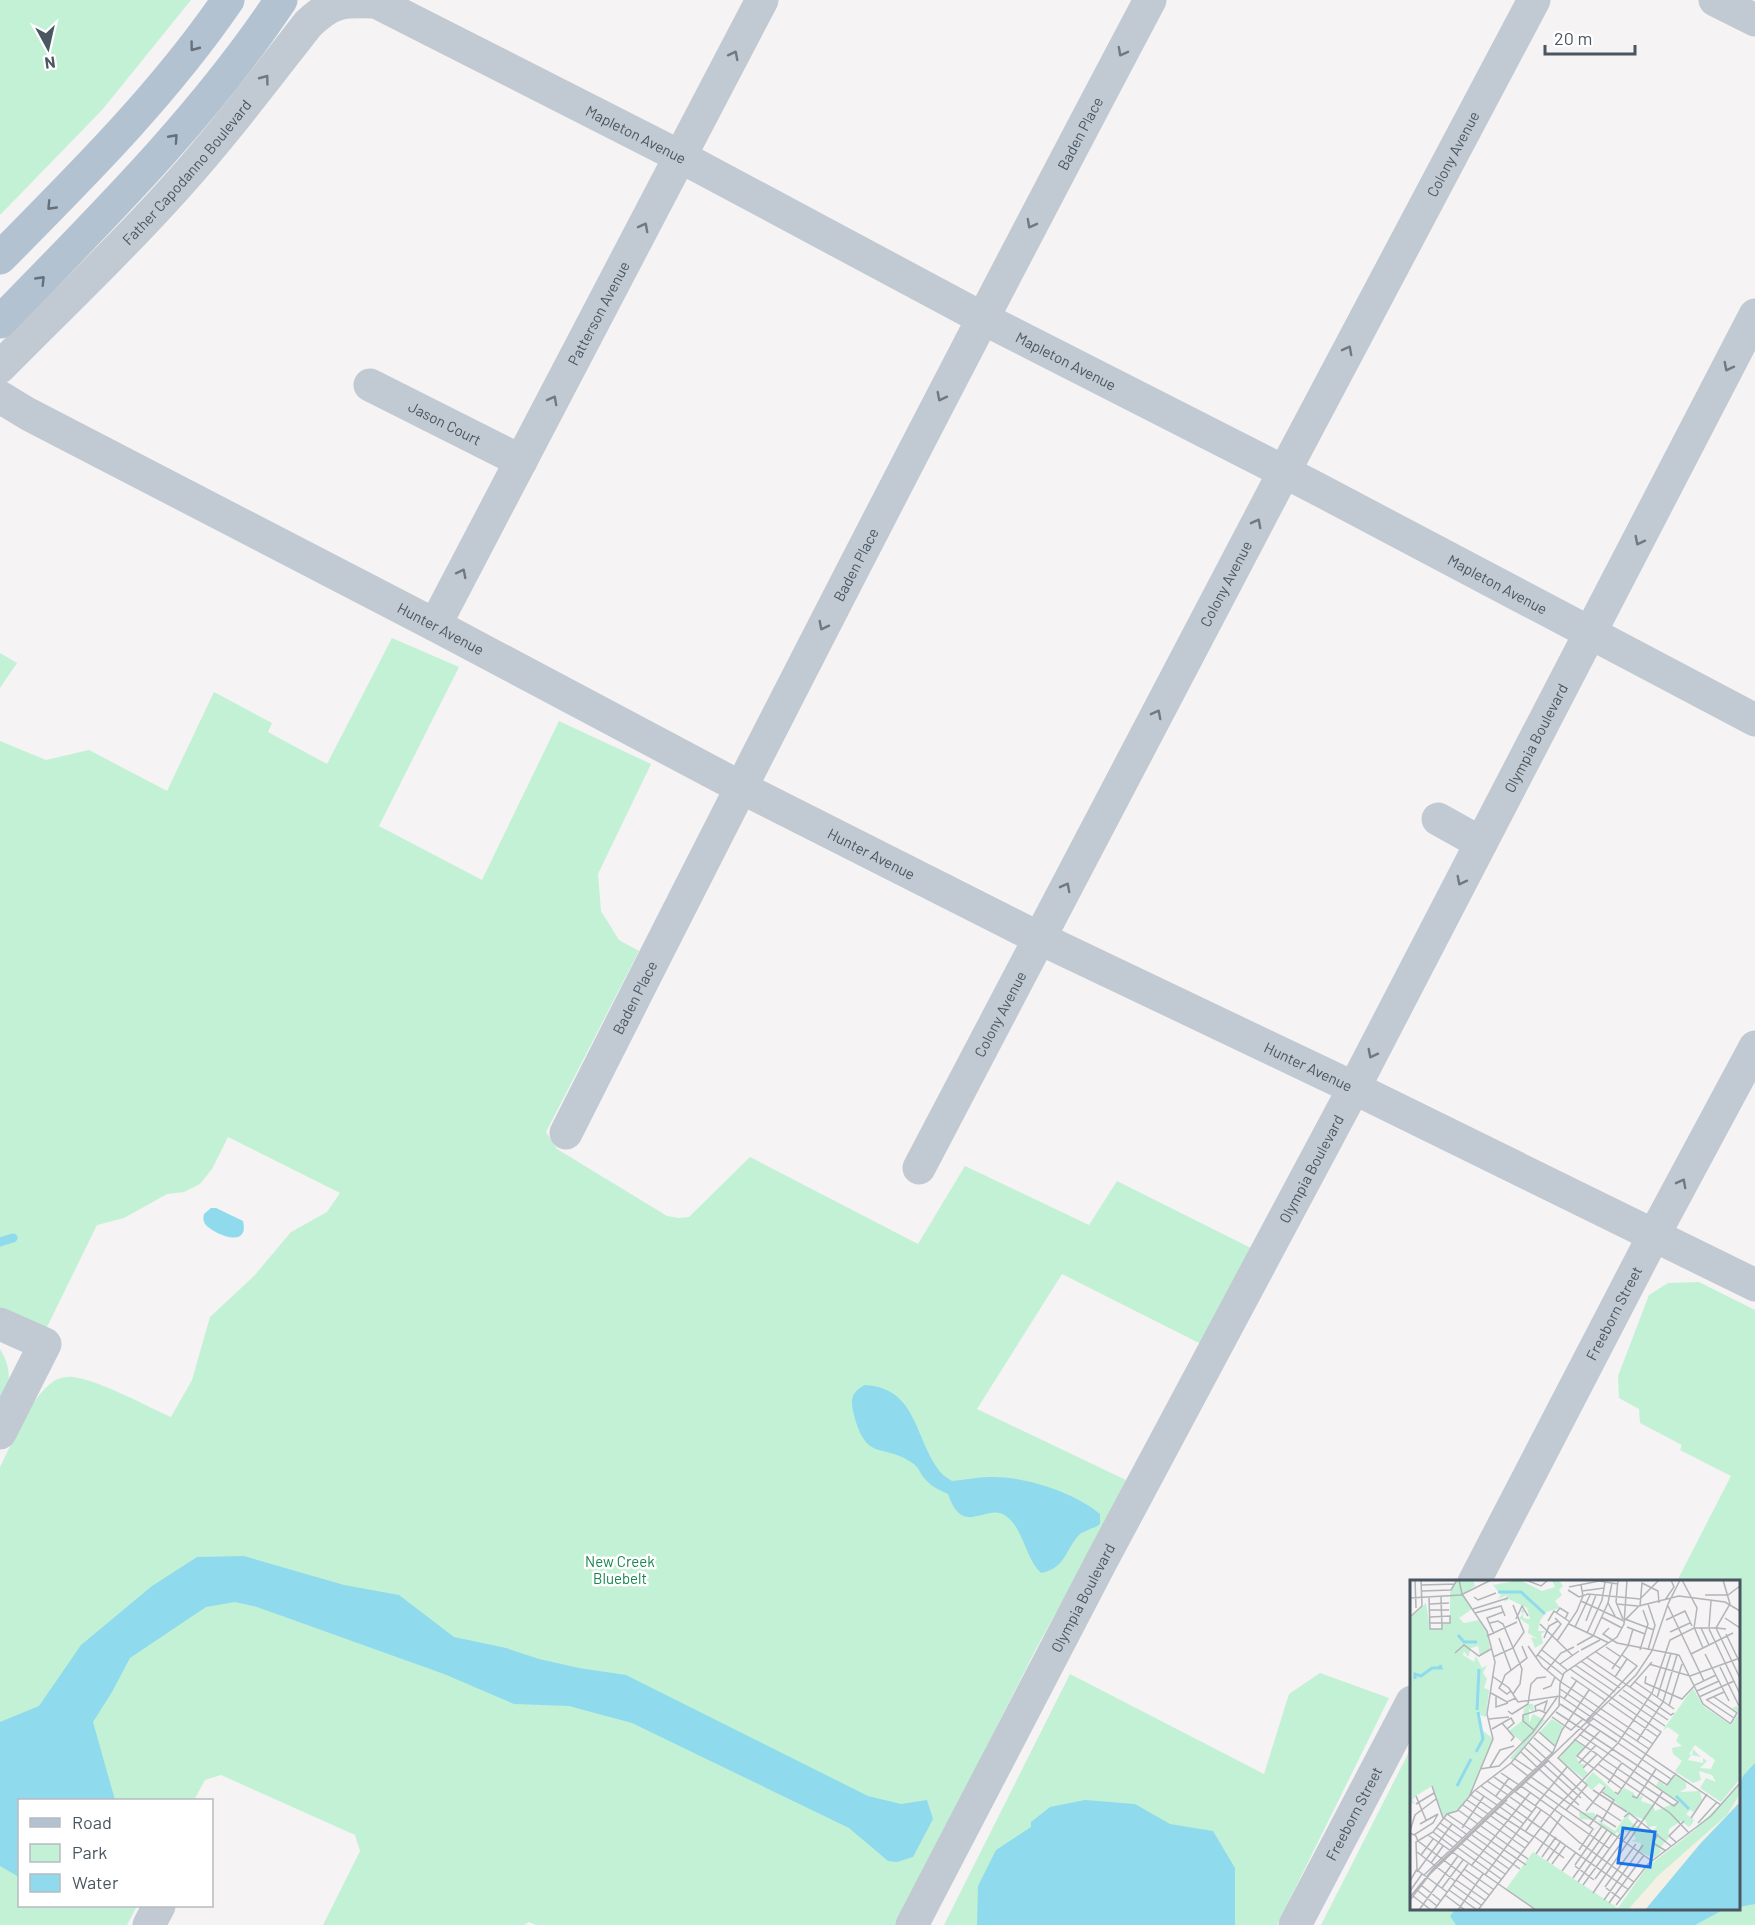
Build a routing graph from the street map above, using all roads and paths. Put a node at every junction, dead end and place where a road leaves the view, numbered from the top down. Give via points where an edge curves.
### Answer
1 (228, 0) edge
2 (281, 0) edge
3 (762, 0) edge
4 (1150, 0) edge
5 (1534, 0) edge
6 (1715, 0) edge
7 (376, 1) edge
8 (1755, 20) edge
9 (681, 157) junction
10 (0, 258) edge
11 (1755, 315) edge
12 (982, 318) junction
13 (0, 322) edge
14 (0, 367) edge
15 (370, 385) dead end
16 (0, 397) edge
17 (521, 460) junction
18 (1284, 472) junction
19 (435, 625) junction
20 (1591, 633) junction
21 (1755, 720) edge
22 (740, 787) junction
23 (1438, 819) dead end
24 (1481, 843) junction
25 (1039, 939) junction
26 (1755, 1047) edge
27 (1354, 1088) junction
28 (566, 1133) dead end
29 (920, 1168) dead end
30 (1654, 1235) junction
31 (1755, 1286) edge
32 (0, 1324) edge
33 (0, 1433) edge
34 (1475, 1580) edge
35 (1410, 1706) edge
36 (158, 1907) edge
37 (149, 1925) edge
38 (912, 1925) edge
39 (1295, 1925) edge

1 -> 10 main road via 182,63 122,134
13 -> 2 main road via 110,208 214,91
9 -> 3 street, Patterson Avenue
4 -> 12 street, Baden Place
18 -> 5 street, Colony Avenue
6 - 8 street
7 - 9 street, Mapleton Avenue
14 -> 7 street, Father Capodanno Boulevard via 181,182 322,10 350,1
9 - 12 street, Mapleton Avenue
17 -> 9 street, Patterson Avenue
11 -> 20 street, Olympia Boulevard
12 - 18 street, Mapleton Avenue
12 -> 22 street, Baden Place
15 - 17 street, Jason Court
16 - 19 street, Hunter Avenue
19 -> 17 street, Patterson Avenue
18 - 20 street, Mapleton Avenue
25 -> 18 street, Colony Avenue
19 - 22 street, Hunter Avenue
20 - 21 street, Mapleton Avenue
20 - 24 street, Olympia Boulevard
22 - 25 street, Hunter Avenue
22 - 28 street, Baden Place
23 - 24 street
24 -> 27 street, Olympia Boulevard
25 - 27 street, Hunter Avenue
25 - 29 street, Colony Avenue
30 -> 26 street, Freeborn Street
27 - 30 street, Hunter Avenue
27 - 38 street, Olympia Boulevard
30 - 31 street, Hunter Avenue
30 - 34 street, Freeborn Street
32 - 33 street via 45,1344
35 - 39 street, Freeborn Street
36 - 37 street

